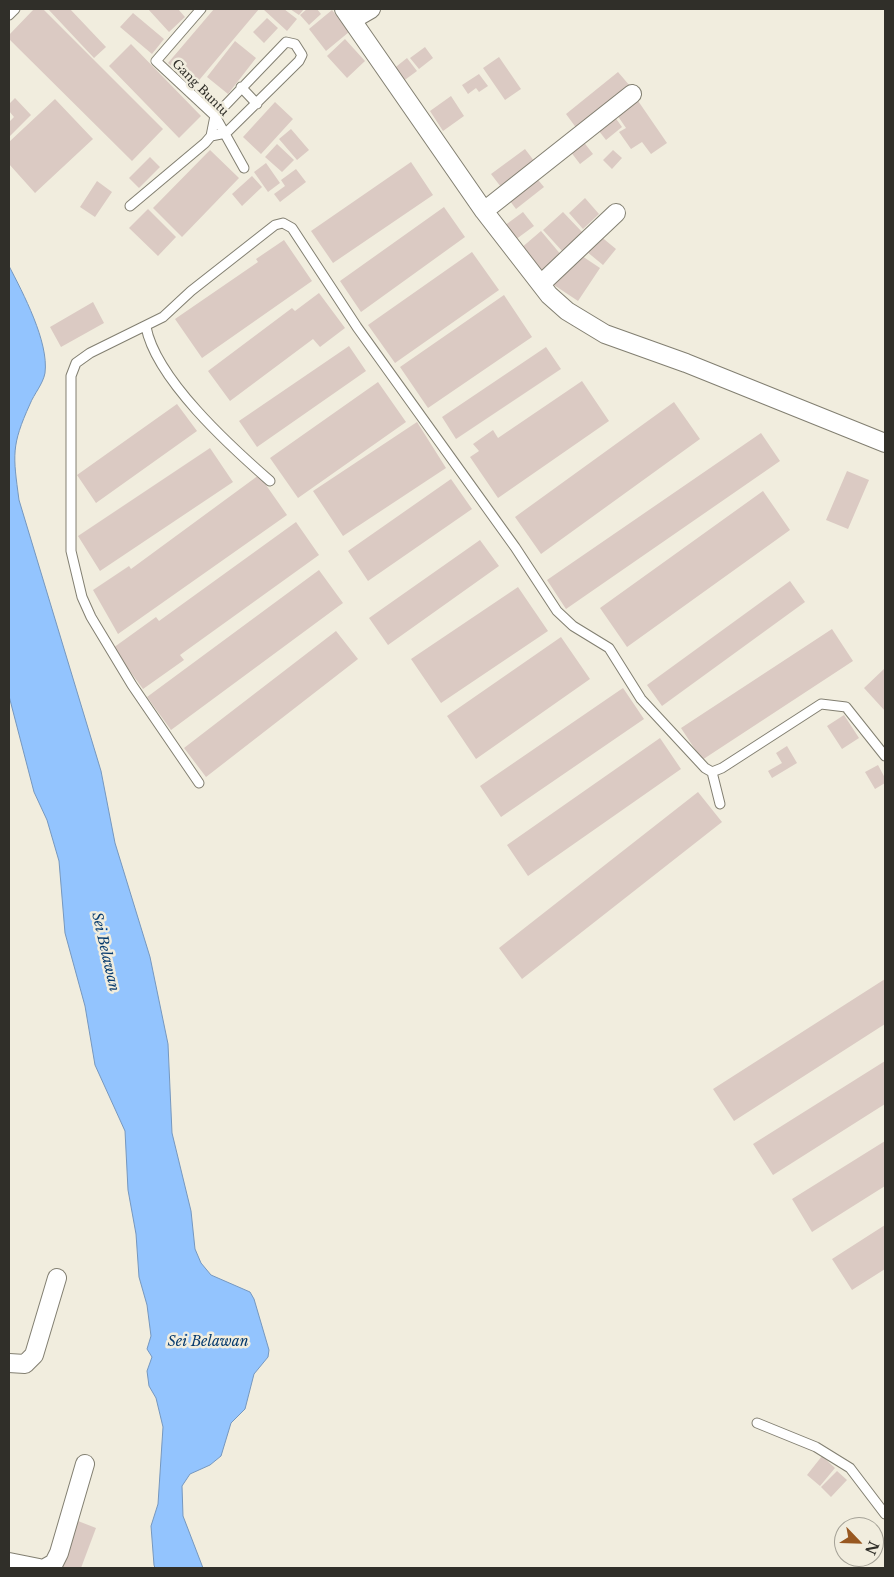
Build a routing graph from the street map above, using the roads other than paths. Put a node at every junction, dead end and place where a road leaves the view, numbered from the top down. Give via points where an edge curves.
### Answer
1 (15, 9) edge
2 (201, 9) edge
3 (371, 9) edge
4 (348, 14) edge
5 (9, 15) edge
6 (241, 87) junction
7 (632, 94) dead end
8 (257, 104) junction
9 (215, 116) junction
10 (226, 133) junction
11 (210, 136) junction
12 (244, 168) dead end
13 (130, 206) dead end
14 (484, 210) junction
15 (616, 213) dead end
16 (541, 284) junction
17 (146, 327) junction
18 (885, 443) edge
19 (270, 481) dead end
20 (883, 750) edge
21 (712, 772) junction
22 (198, 783) dead end
23 (720, 804) dead end
24 (57, 1278) dead end
25 (9, 1363) edge
26 (757, 1423) dead end
27 (85, 1464) dead end
28 (885, 1514) edge
29 (9, 1562) edge
30 (39, 1568) edge
31 (45, 1568) edge

1 - 5 lane
2 - 9 lane, Gang Buntu via 156,61
3 - 4 street
4 - 14 street
6 - 8 lane
6 - 8 lane via 286,42 294,44 301,58
6 - 9 lane
7 - 14 street
8 - 10 lane
9 - 10 lane, Gang Buntu
9 - 11 lane
10 - 11 lane
10 - 12 lane, Gang Buntu
11 - 13 lane
14 - 16 street
15 - 16 street
16 - 18 street via 567,311 605,334
17 - 19 lane via 148,340 168,376 250,464
17 - 21 lane via 163,317 275,225 283,223 292,228 357,327 510,539 557,611 572,626 609,648 641,698
17 - 22 lane via 90,353 76,364 71,376 71,551 82,597 91,617
20 - 21 lane via 846,706 821,704
21 - 23 lane
24 - 25 street via 34,1355 25,1364
26 - 28 lane via 816,1447 850,1468
27 - 31 street via 58,1553 54,1563
29 - 30 street

